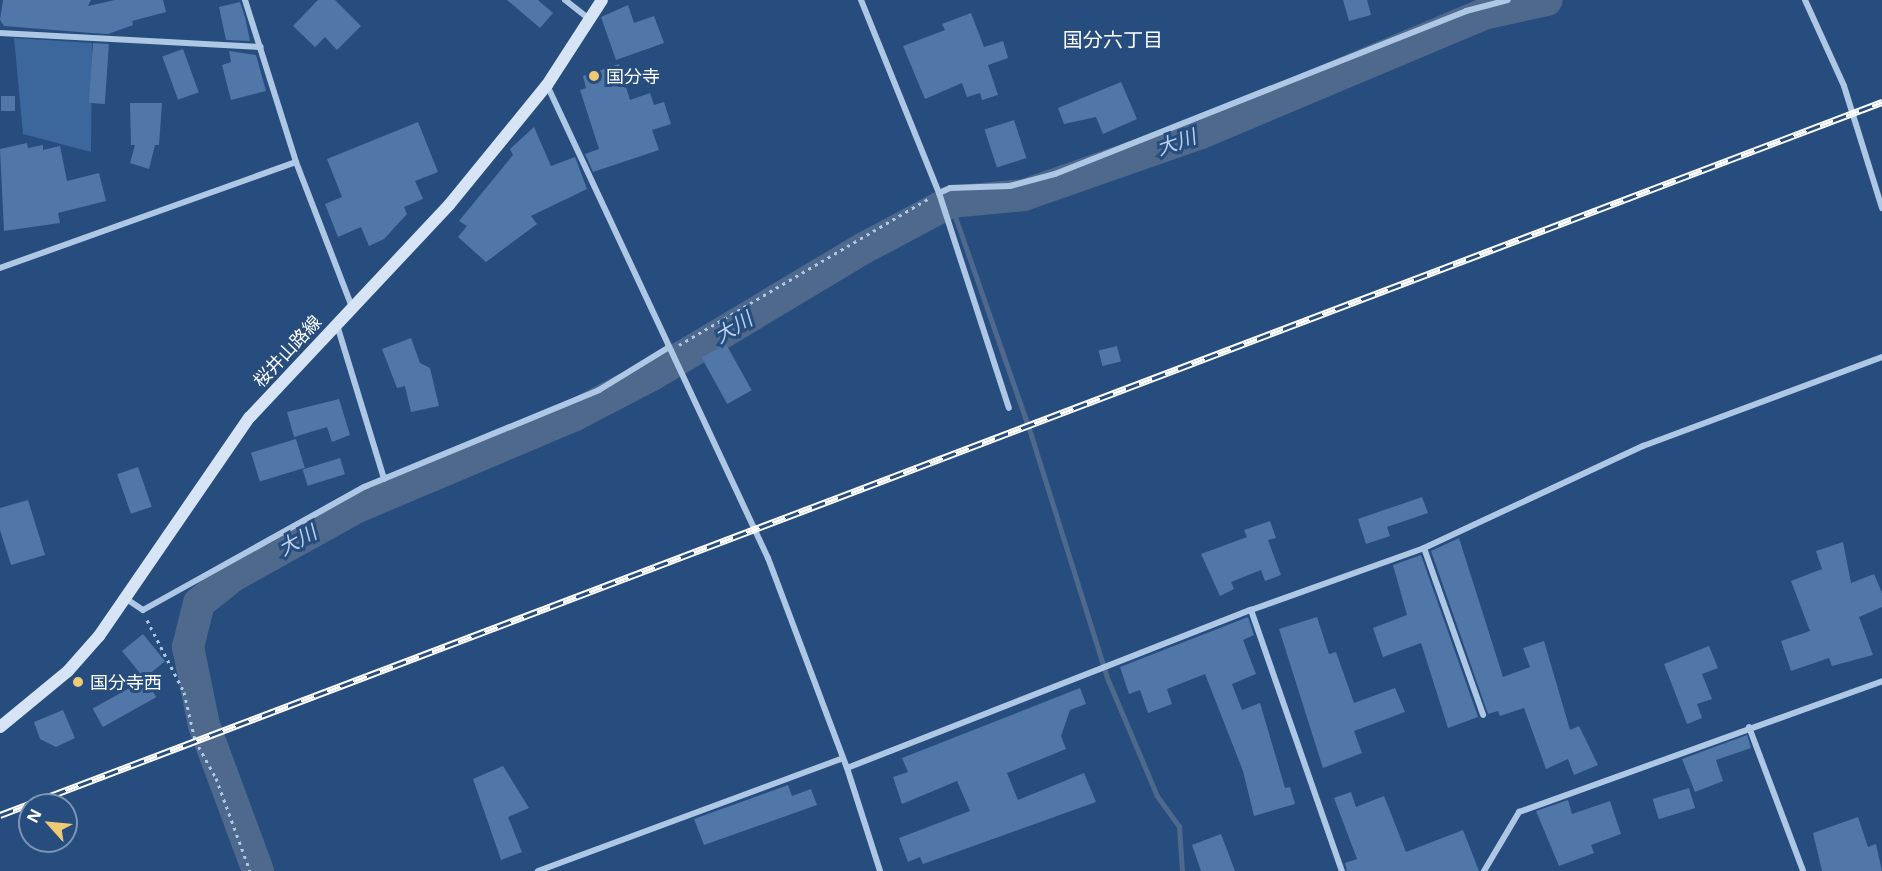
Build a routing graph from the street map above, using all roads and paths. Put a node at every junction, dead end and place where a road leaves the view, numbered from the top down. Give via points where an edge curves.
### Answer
1 (245, 0) edge
2 (565, 0) edge
3 (603, 0) edge
4 (861, 0) edge
5 (1508, 0) edge
6 (1805, 0) edge
7 (589, 19) junction
8 (0, 33) edge
9 (261, 47) junction
10 (547, 85) junction
11 (296, 162) junction
12 (939, 193) junction
13 (1882, 208) edge
14 (1, 266) edge
15 (352, 307) junction
16 (337, 324) junction
17 (666, 349) junction
18 (1882, 357) edge
19 (1009, 408) dead end
20 (384, 479) junction
21 (1424, 548) junction
22 (128, 600) junction
23 (142, 610) junction
24 (1251, 610) junction
25 (1882, 681) edge
26 (1483, 715) dead end
27 (0, 727) edge
28 (1749, 727) junction
29 (840, 759) junction
30 (847, 768) junction
31 (250, 871) edge
32 (538, 871) edge
33 (880, 871) edge
34 (1342, 871) edge
35 (1484, 871) edge
36 (1803, 871) edge

1 - 9 street
2 - 7 street
3 - 7 main road, 桜井山路線
4 - 12 street
5 - 12 street via 1466,11 1055,174 1010,186 950,188
6 - 13 street via 1844,86
7 - 10 main road, 桜井山路線
8 - 9 street
9 - 11 street
10 - 15 main road, 桜井山路線 via 449,205
10 - 17 street
11 - 14 street
11 - 15 street
12 - 17 path
12 - 19 street
15 - 16 main road, 桜井山路線
16 - 20 street
16 - 22 main road, 桜井山路線 via 249,418 194,495
17 - 20 street via 599,390
17 - 29 street via 768,558
18 - 21 street via 1643,446
20 - 23 street
21 - 24 street
21 - 26 street
22 - 23 street
22 - 27 main road, 桜井山路線 via 68,671
23 - 31 path via 184,693 195,740 216,778
24 - 30 street
24 - 34 street
25 - 28 street
28 - 35 street via 1519,812
28 - 36 street
29 - 30 street
29 - 32 street
30 - 33 street

